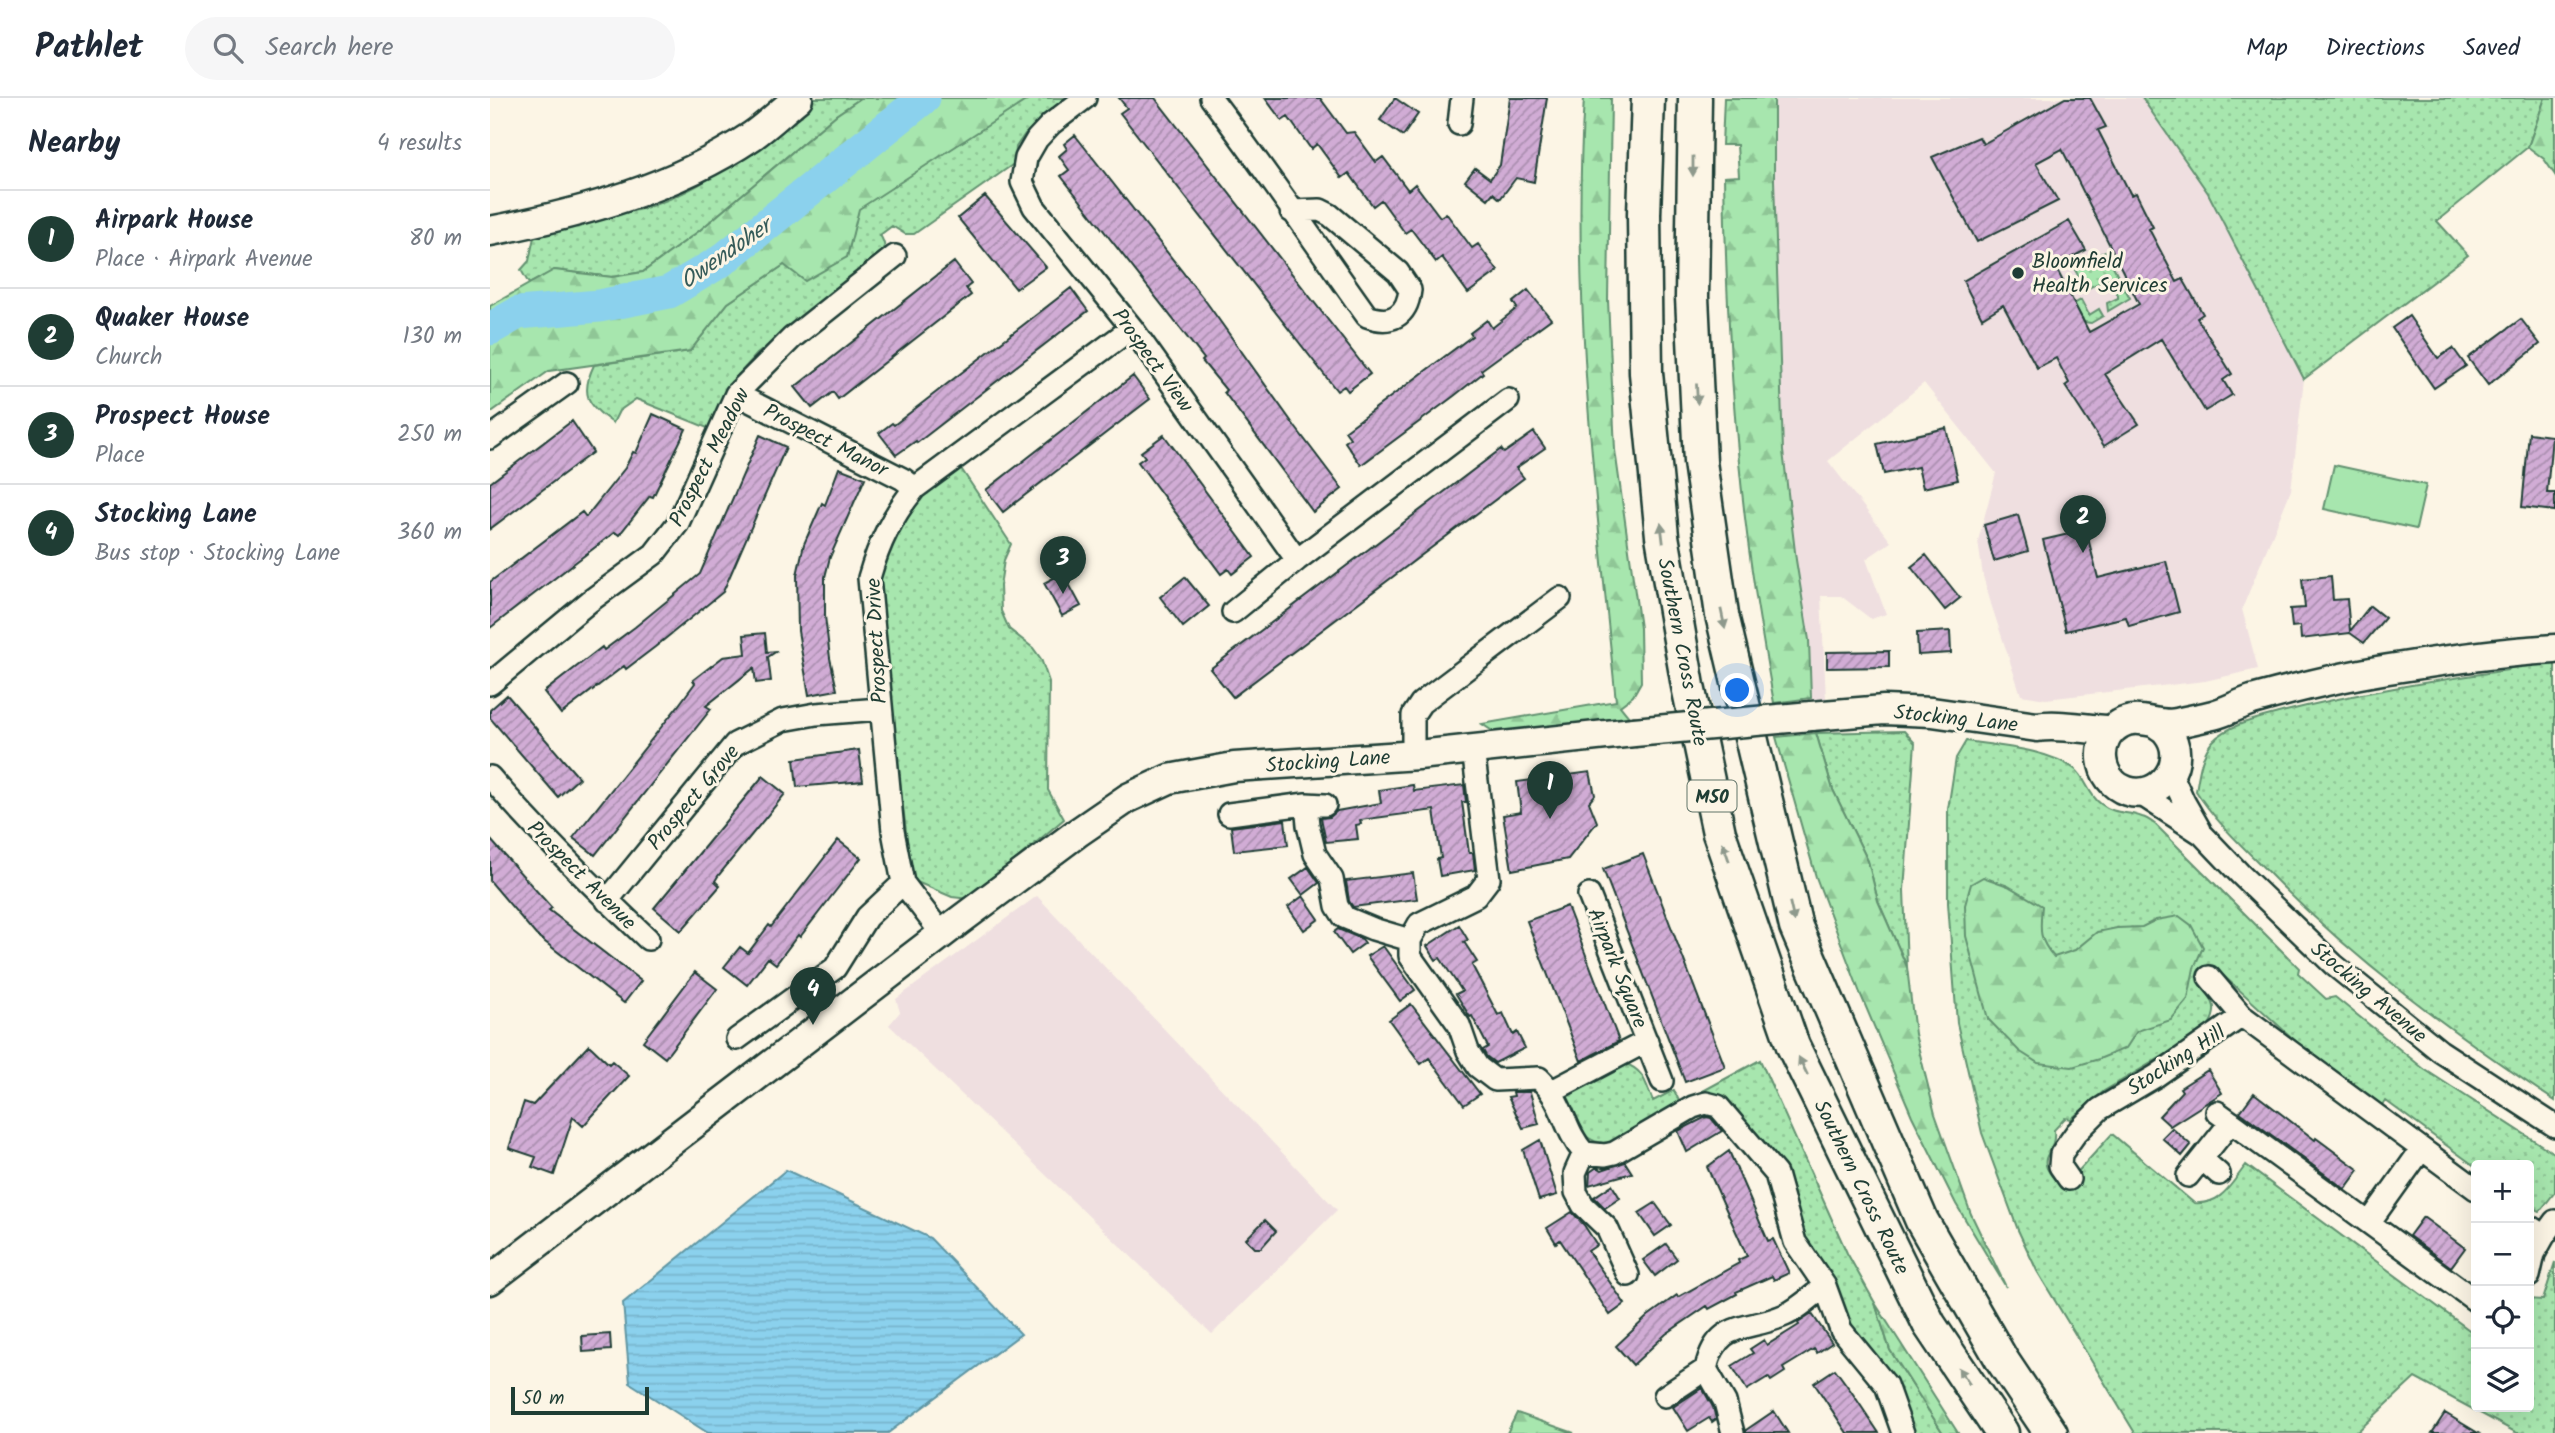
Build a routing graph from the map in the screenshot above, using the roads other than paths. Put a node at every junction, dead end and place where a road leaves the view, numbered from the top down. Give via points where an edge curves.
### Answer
1 (798, 98) edge
2 (1085, 98) edge
3 (1211, 98) edge
4 (1461, 98) edge
5 (1648, 98) edge
6 (1695, 98) edge
7 (1459, 124) dead end
8 (1291, 211) junction
9 (490, 231) edge
10 (895, 256) dead end
11 (1132, 328) junction
12 (567, 383) dead end
13 (736, 394) junction
14 (1508, 400) dead end
15 (490, 438) edge
16 (915, 488) junction
17 (1297, 560) junction
18 (1560, 598) dead end
19 (1233, 612) dead end
20 (2555, 649) edge
21 (490, 684) edge
22 (880, 709) junction
23 (2213, 715) junction
24 (2154, 722) junction
25 (2036, 727) junction
26 (2112, 730) junction
27 (1474, 749) junction
28 (1413, 756) junction
29 (2102, 765) junction
30 (2173, 766) junction
31 (490, 777) edge
32 (2139, 793) junction
33 (1228, 814) dead end
34 (2202, 834) junction
35 (903, 883) junction
36 (1588, 895) dead end
37 (607, 901) junction
38 (942, 934) junction
39 (649, 939) dead end
40 (1410, 940) junction
41 (2209, 976) dead end
42 (2242, 1016) junction
43 (737, 1039) dead end
44 (1647, 1041) junction
45 (1662, 1082) dead end
46 (1552, 1091) junction
47 (2555, 1126) edge
48 (2421, 1150) junction
49 (1584, 1153) junction
50 (2219, 1174) dead end
51 (2069, 1178) dead end
52 (2471, 1185) edge
53 (2369, 1223) junction
54 (2543, 1227) edge
55 (2534, 1254) edge
56 (1628, 1275) dead end
57 (490, 1280) edge
58 (1825, 1286) junction
59 (2471, 1297) edge
60 (1706, 1369) junction
61 (1665, 1396) dead end
62 (1733, 1433) edge
63 (1903, 1433) edge
64 (2002, 1433) edge
65 (2051, 1433) edge

1 - 9 main road via 752,135 674,180 624,199
2 - 11 street, Prospect View via 1051,124 1026,158 1022,182 1034,207
3 - 8 street
4 - 7 street
64 -> 5 highway, Southern Cross Route / M50 via 1929,1324 1793,1046 1719,832 1660,523 1646,373
6 -> 65 highway, Southern Cross Route / M50 via 1692,297 1700,462 1721,615 1796,927 1922,1221 2002,1360
8 - 8 street via 1320,210 1330,215 1398,272 1410,290 1403,312 1380,321 1367,316
10 - 13 street, Prospect Meadow via 792,338
11 - 16 street, Prospect Drive
11 - 17 street, Prospect View
12 - 15 street
13 - 16 street, Prospect Manor
13 - 21 street, Prospect Meadow via 678,523 654,554
14 - 17 street
16 - 22 street, Prospect Drive via 896,511 869,578
17 - 19 street
18 - 28 street via 1421,703 1413,715
20 - 23 main road, Stocking Lane via 2364,672 2249,701
22 - 35 street, Prospect Drive
22 - 37 street, Prospect Grove via 783,720 735,744
23 - 24 main road, Stocking Lane via 2166,725
23 - 30 main road, Stocking Lane
24 - 26 main road, Stocking Lane via 2132,719
24 - 30 main road via 2174,745
25 - 26 main road, Stocking Lane
25 - 27 main road, Stocking Lane, bridge via 1884,710
25 - 29 main road, Stocking Lane
26 - 29 main road via 2101,752
27 - 28 main road, Stocking Lane
27 - 40 street via 1489,878 1476,896 1419,924
28 - 38 main road, Stocking Lane via 1234,767 1169,779 1128,798 1084,827
29 - 32 main road, Stocking Lane via 2116,785
30 - 32 main road, Stocking Lane via 2163,783
30 - 34 street, Stocking Avenue via 2184,802
31 - 37 street, Prospect Avenue
32 - 34 street, Stocking Avenue
33 - 40 street via 1316,805 1311,842 1332,879 1344,917
34 - 47 street, Stocking Avenue via 2334,965 2440,1051
35 - 38 street, Prospect Drive
35 - 43 street via 867,917 835,968
36 - 44 street, Airpark Square
37 - 39 street, Prospect Avenue
38 - 57 main road, Stocking Lane
40 - 46 street via 1410,956 1459,1025 1478,1067 1495,1080 1539,1078
41 - 42 street
42 - 48 street, Stocking Hill
42 - 51 street, Stocking Hill via 2067,1132 2060,1166
44 - 45 street, Airpark Square
44 - 46 street, Airpark Square
46 - 49 street via 1569,1133
48 - 52 street, Stocking Hill
48 - 53 street
49 - 56 street via 1575,1173 1576,1192 1607,1228
49 - 58 street via 1614,1153 1693,1107 1718,1106 1776,1174 1795,1242
50 - 53 street via 2195,1168 2224,1117
53 - 59 street
54 - 55 street
58 - 60 street via 1788,1314 1761,1325 1736,1328 1717,1340
58 - 63 street via 1841,1330 1886,1385
60 - 61 street
60 - 62 street via 1725,1402

